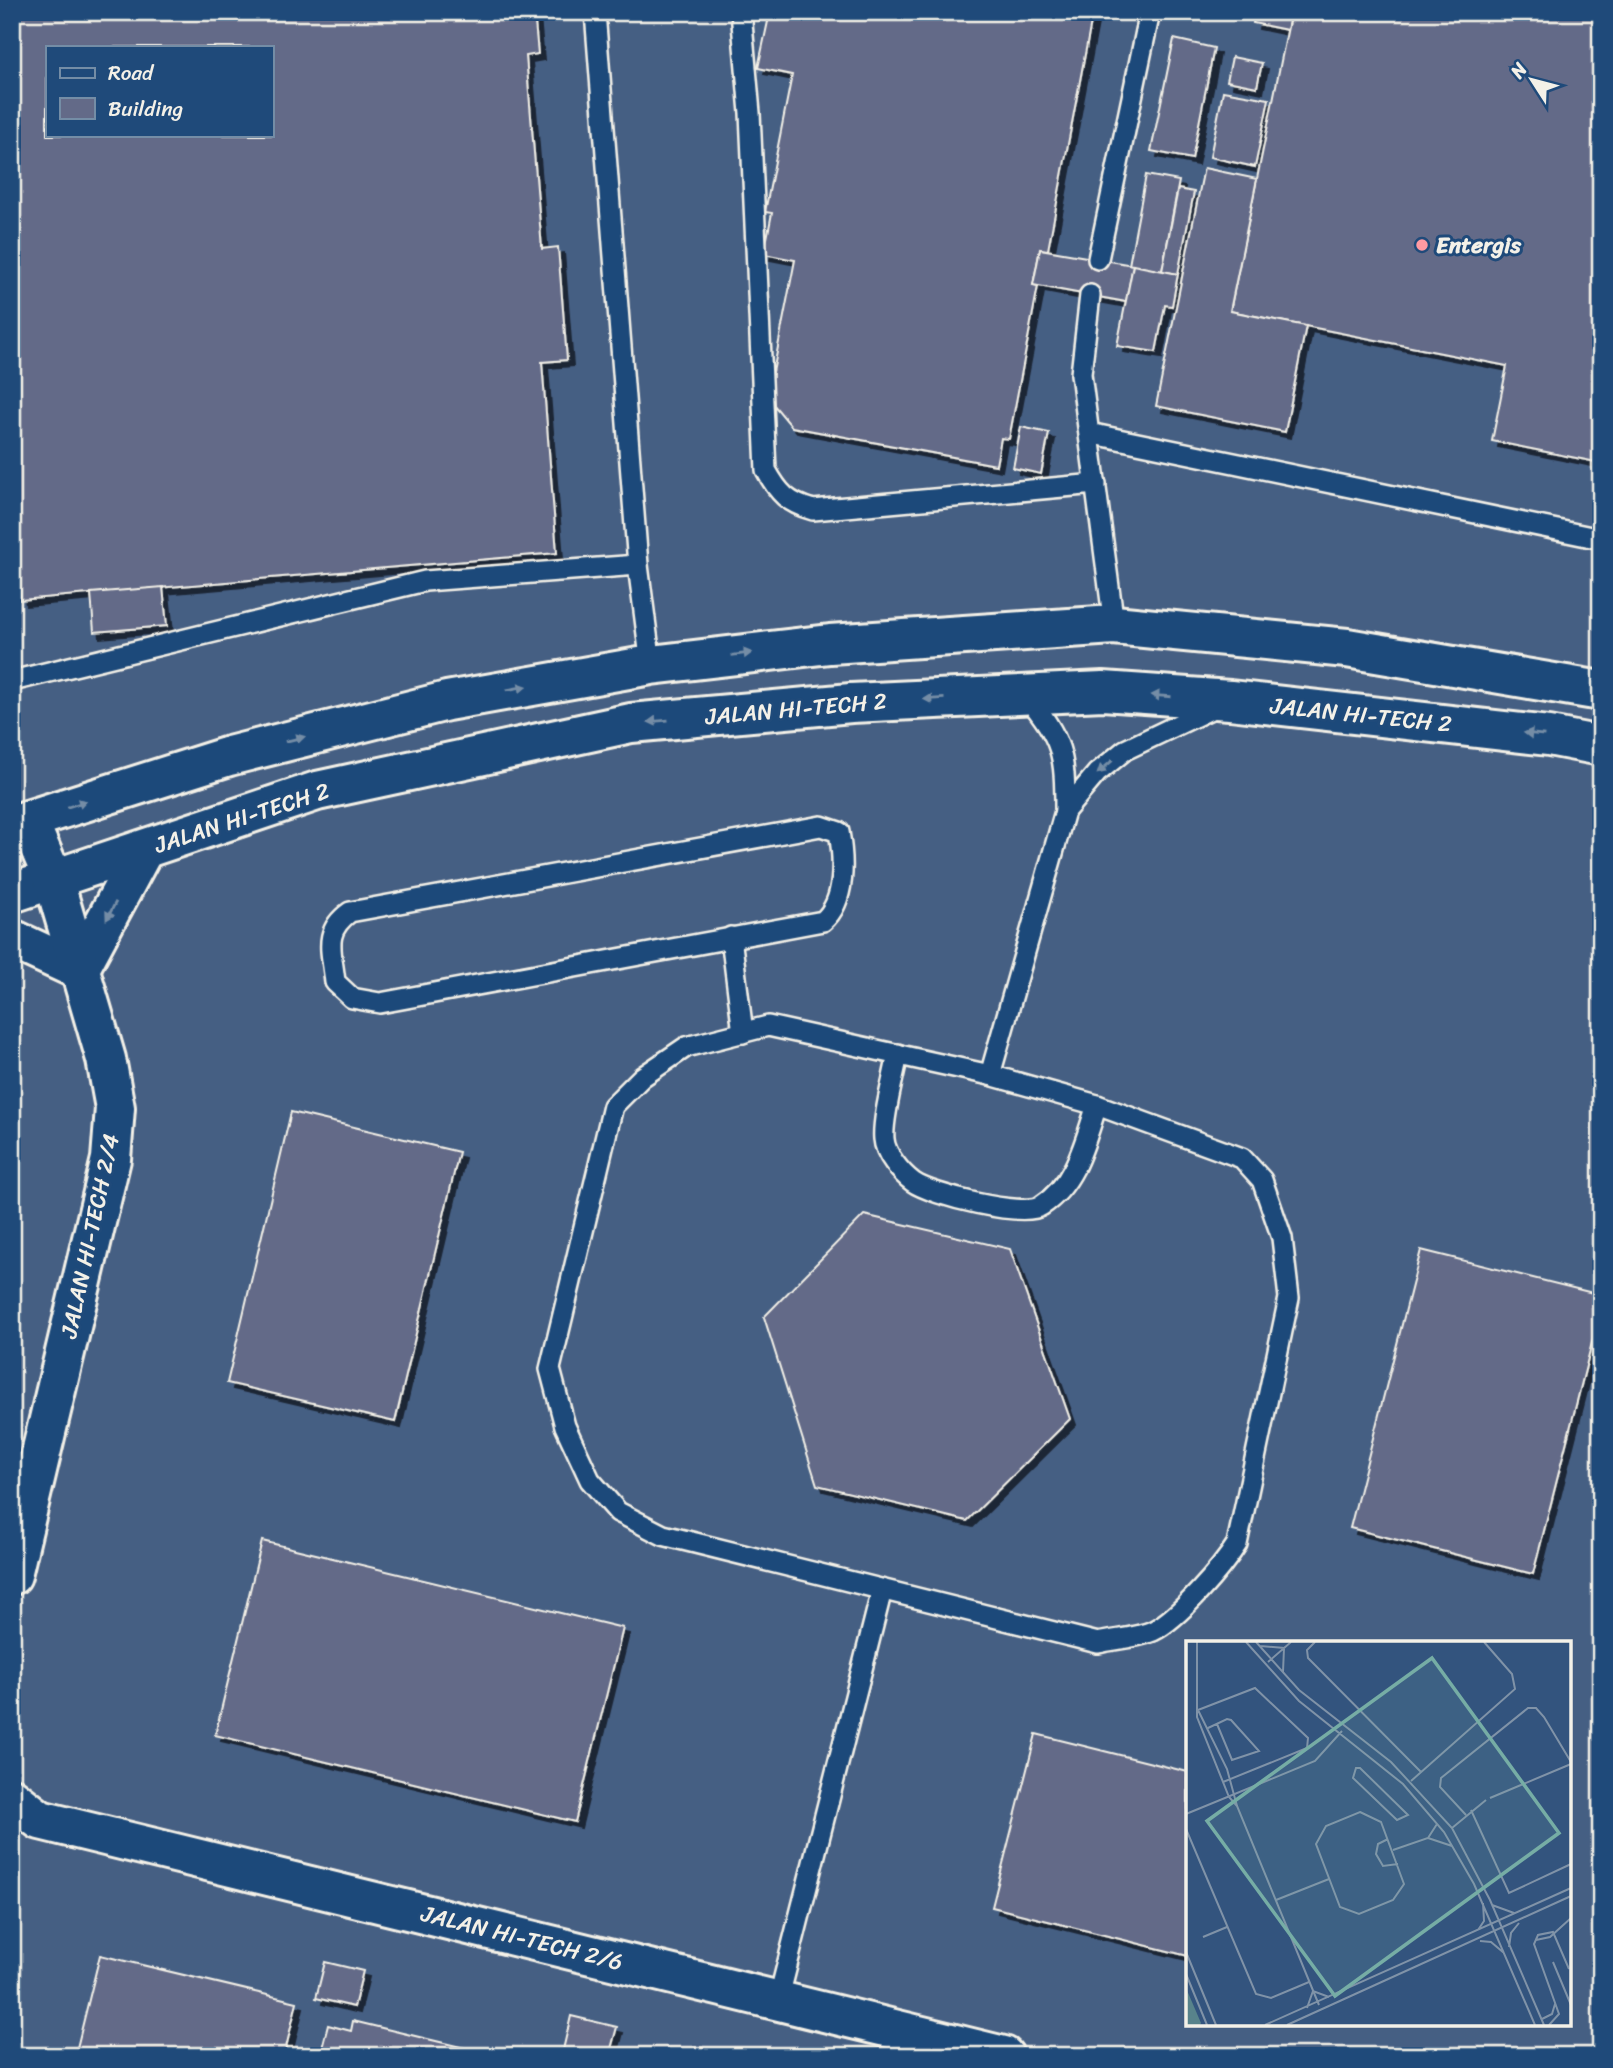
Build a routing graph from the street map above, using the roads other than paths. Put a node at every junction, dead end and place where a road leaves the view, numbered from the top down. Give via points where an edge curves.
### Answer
1 (594, 12) edge
2 (741, 12) edge
3 (1150, 12) edge
4 (1098, 259) dead end
5 (1090, 295) dead end
6 (1089, 433) junction
7 (1096, 484) junction
8 (1601, 540) edge
9 (638, 565) junction
10 (1114, 625) junction
11 (651, 665) junction
12 (12, 681) edge
13 (1601, 691) edge
14 (1026, 695) junction
15 (1230, 700) junction
16 (1601, 746) edge
17 (1065, 811) junction
18 (20, 822) edge
19 (143, 851) junction
20 (54, 881) junction
21 (12, 893) edge
22 (731, 937) junction
23 (12, 939) edge
24 (79, 970) junction
25 (743, 1032) junction
26 (898, 1054) junction
27 (990, 1075) junction
28 (1097, 1105) junction
29 (12, 1575) edge
30 (882, 1590) junction
31 (22, 1815) edge
32 (778, 2001) junction
33 (1004, 2056) edge

1 - 9 lane
2 - 7 lane via 766,470 778,491 791,504 813,510
3 - 4 lane
5 - 6 lane via 1081,374
6 - 7 lane
6 - 8 lane
7 - 10 lane
9 - 11 lane
9 - 12 lane via 425,581
11 -> 10 street via 830,644
10 - 13 street via 1347,648
18 -> 11 street via 229,756 434,704
15 -> 14 street, JALAN HI-TECH 2 via 1103,691
14 - 17 lane via 1058,740 1065,772
14 -> 19 street, JALAN HI-TECH 2 via 851,703 631,723 317,791
16 -> 15 street, JALAN HI-TECH 2 via 1549,736
15 -> 17 lane via 1125,750 1097,773
17 - 27 lane
18 - 20 street, JALAN HI-TECH 2/4
19 - 20 street, JALAN HI-TECH 2
19 -> 24 street
20 - 21 street, JALAN HI-TECH 2
20 - 24 street, JALAN HI-TECH 2/4
22 - 22 lane via 380,1003 352,998 335,982 330,934 350,912 821,826 839,832 842,851 833,913 823,921
22 - 25 lane
23 - 24 street
24 - 29 street, JALAN HI-TECH 2/4 via 106,1059 115,1108 111,1159
25 - 26 lane via 768,1026
25 - 30 lane via 686,1047 642,1077 613,1106 550,1370 565,1426 590,1480 618,1511 663,1535
26 - 27 lane
26 - 28 lane via 884,1139 894,1163 913,1183 936,1194 1024,1211 1040,1207 1075,1168
27 - 28 lane
28 - 30 lane via 1242,1158 1262,1180 1282,1238 1289,1297 1237,1544 1195,1596 1153,1631 1098,1643
30 - 32 lane
31 - 32 street, JALAN HI-TECH 2/6
32 - 33 street, JALAN HI-TECH 2/6

